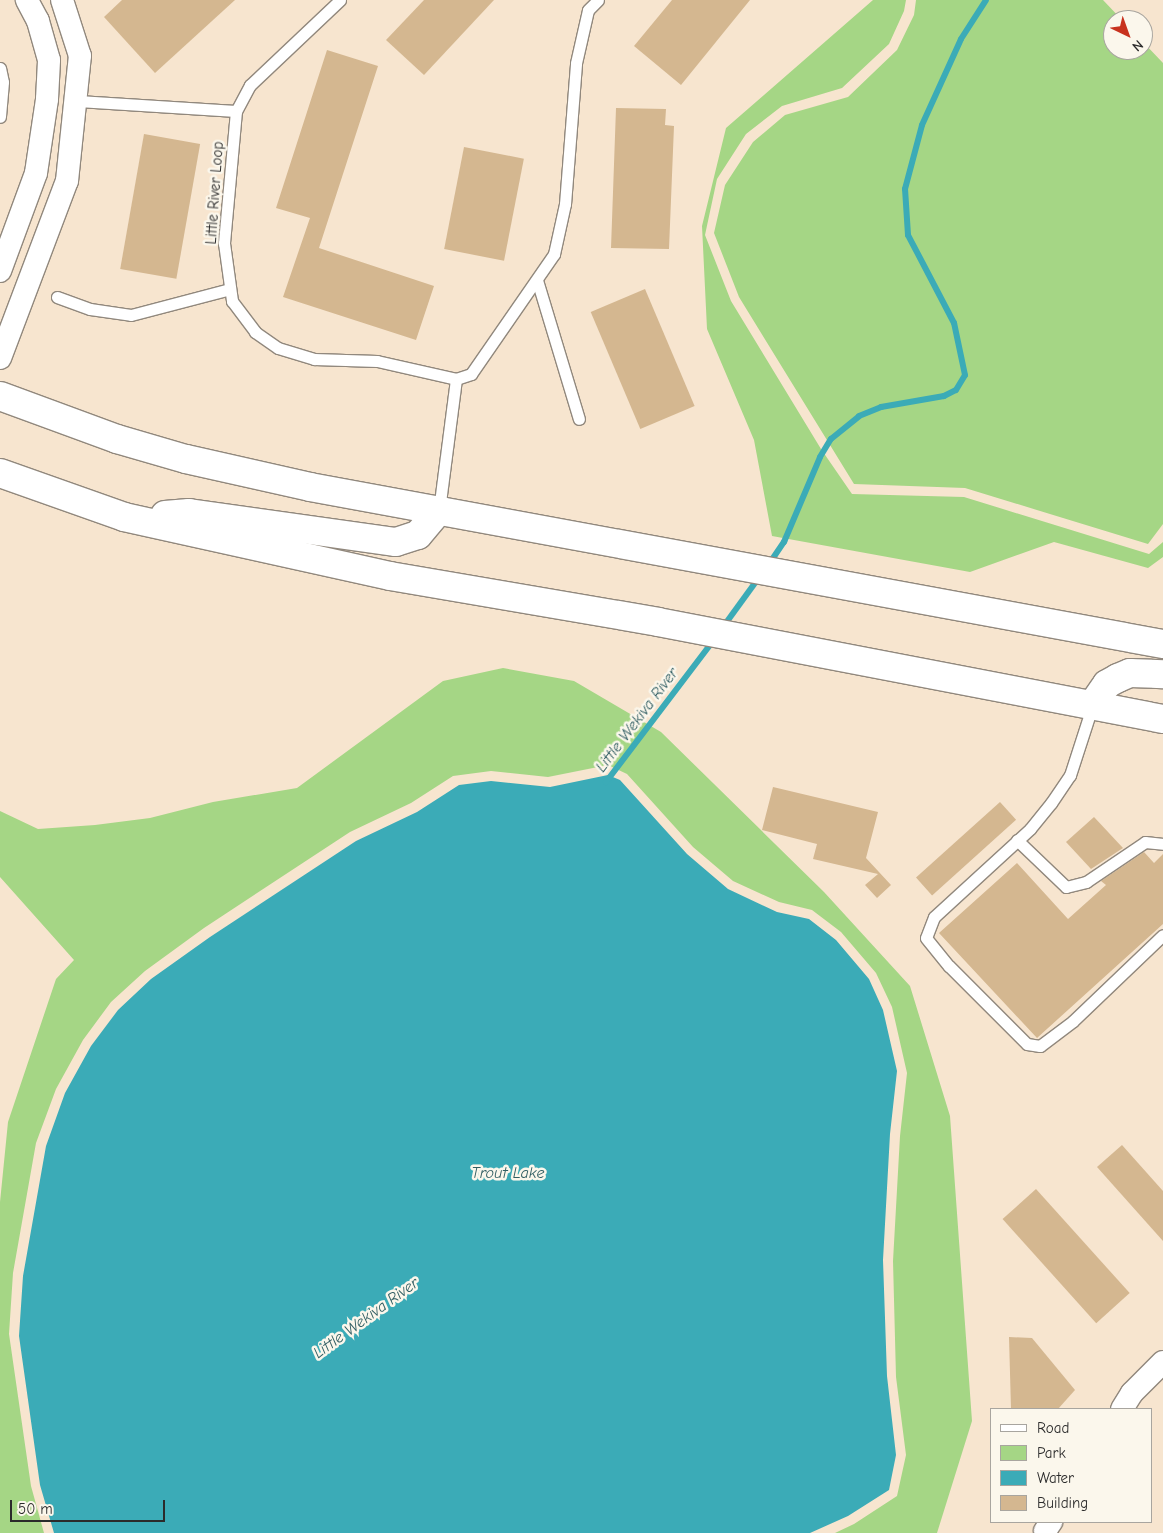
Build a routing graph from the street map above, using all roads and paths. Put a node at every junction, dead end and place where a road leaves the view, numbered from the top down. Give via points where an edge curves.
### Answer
1 (27, 0) edge
2 (62, 0) edge
3 (340, 0) edge
4 (598, 0) edge
5 (0, 68) edge
6 (78, 101) junction
7 (236, 111) junction
8 (0, 117) edge
9 (0, 271) edge
10 (537, 280) junction
11 (230, 289) junction
12 (57, 297) dead end
13 (0, 358) edge
14 (456, 379) junction
15 (0, 396) edge
16 (579, 419) dead end
17 (0, 473) edge
18 (439, 510) junction
19 (124, 517) junction
20 (1163, 644) edge
21 (1163, 674) edge
22 (1093, 704) junction
23 (1163, 719) edge
24 (1017, 840) junction
25 (1163, 844) edge
26 (1163, 935) edge
27 (1163, 1362) edge
28 (1123, 1408) edge

1 - 9 street via 38,21 49,60 47,99 36,173
2 - 6 street via 80,56
3 - 7 lane, Little River Loop via 250,85
4 - 10 lane via 588,10 576,64 564,204 554,254
5 - 8 lane via 3,82
6 - 7 lane
6 - 13 street via 67,181
7 - 11 lane, Little River Loop via 224,243
10 - 14 lane via 471,374
10 - 16 lane
11 - 12 lane via 132,315 90,309
11 - 14 lane, Little River Loop via 232,301 254,332 278,348 314,359 377,361
14 - 18 lane
15 - 18 main road via 117,439 186,459 310,487
17 - 19 main road
18 - 19 main road via 418,535 396,542 189,513
18 - 20 main road via 714,564
19 - 22 main road via 390,576 658,622
21 - 22 main road via 1130,673 1118,678 1107,684
22 - 23 main road
22 - 24 lane via 1070,775 1035,822
24 - 25 lane via 1066,887 1086,882 1145,842
24 - 26 lane via 934,917 926,938 949,966 1027,1044 1040,1046 1073,1021
27 - 28 street via 1132,1393

